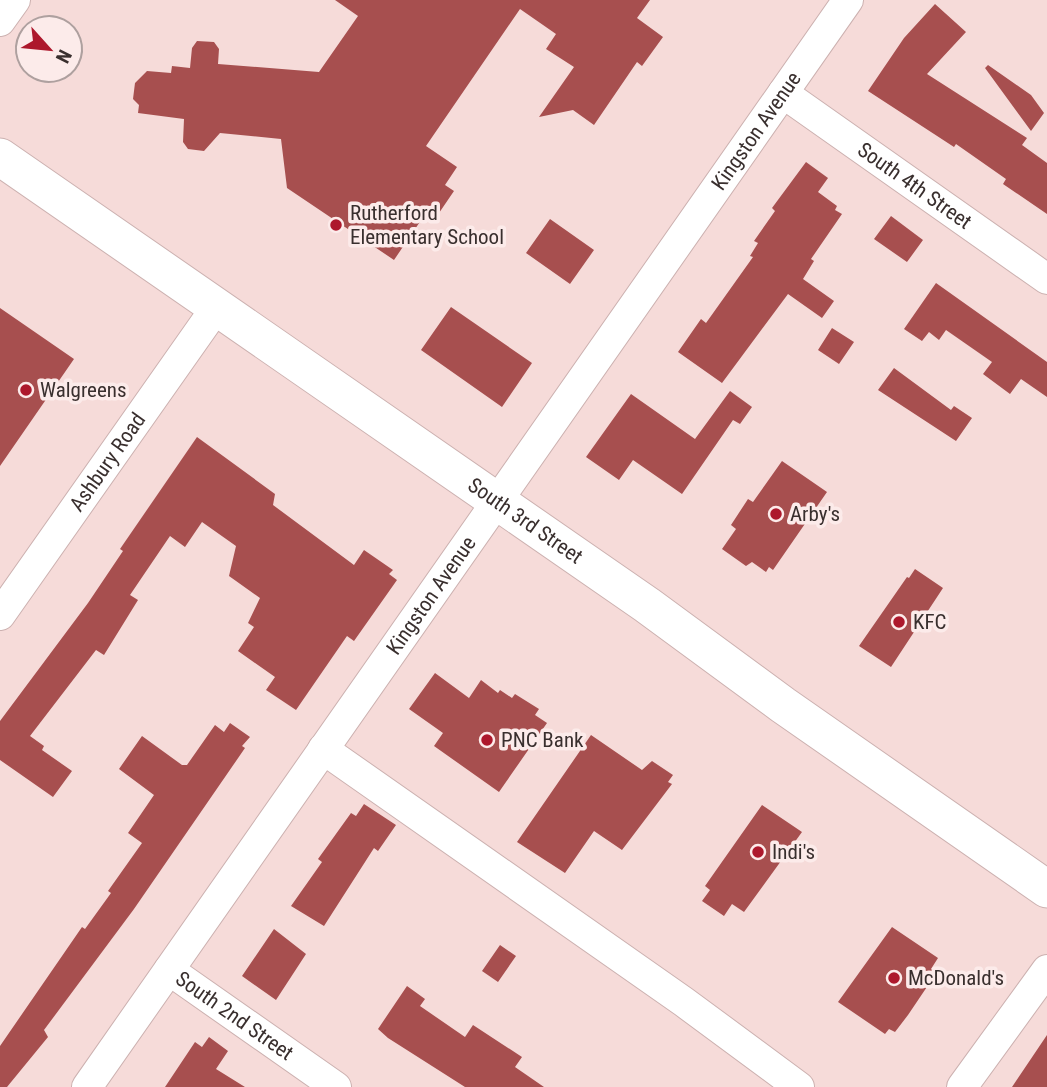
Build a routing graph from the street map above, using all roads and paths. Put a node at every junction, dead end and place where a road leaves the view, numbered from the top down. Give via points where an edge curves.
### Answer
1 (15, 0) edge
2 (848, 0) edge
3 (0, 21) edge
4 (783, 93) junction
5 (0, 157) edge
6 (1047, 279) edge
7 (216, 308) junction
8 (497, 504) junction
9 (0, 615) edge
10 (323, 749) junction
11 (1047, 888) edge
12 (169, 970) junction
13 (1047, 970) edge
14 (87, 1087) edge
15 (337, 1087) edge
16 (799, 1087) edge
17 (962, 1087) edge

1 - 3 street
2 - 4 street, Kingston Avenue
4 - 6 street, South 4th Street
4 - 8 street, Kingston Avenue
5 - 7 street, South 3rd Street
7 - 8 street, South 3rd Street
7 - 9 street, Ashbury Road
8 - 10 street, Kingston Avenue
8 - 11 street, South 3rd Street
10 - 12 street, Kingston Avenue
10 - 16 street
12 - 14 street, Kingston Avenue
12 - 15 street, South 2nd Street
13 - 17 street

